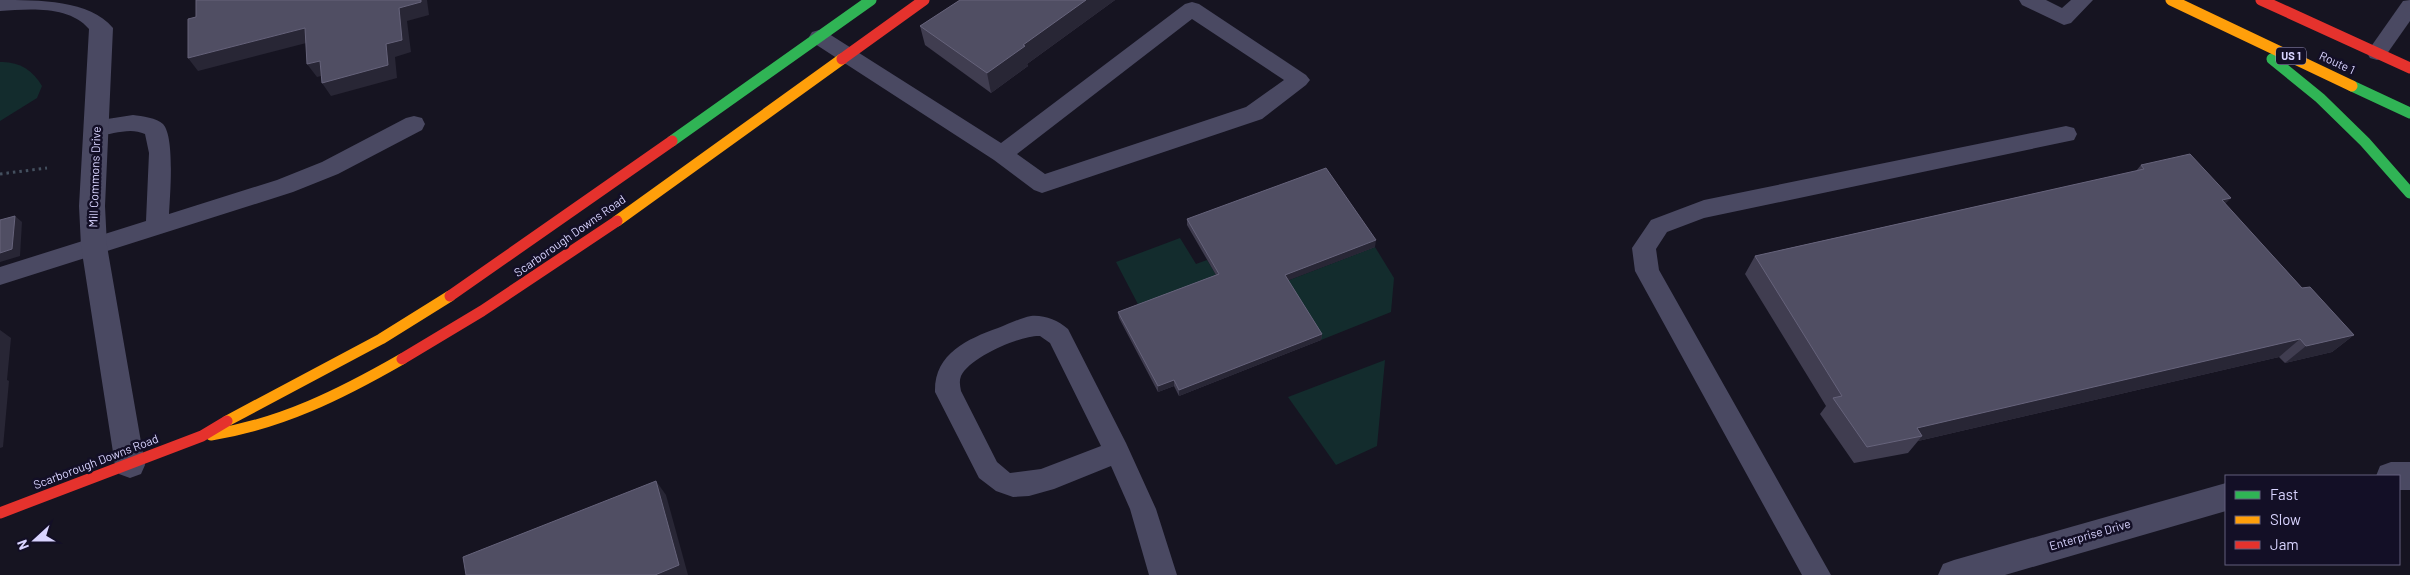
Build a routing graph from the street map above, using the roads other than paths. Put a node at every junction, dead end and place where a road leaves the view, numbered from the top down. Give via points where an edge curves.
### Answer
1 (871, 0) edge
2 (924, 0) edge
3 (2029, 0) edge
4 (2083, 0) edge
5 (2171, 0) edge
6 (2261, 0) edge
7 (0, 4) edge
8 (2410, 6) edge
9 (2222, 24) junction
10 (819, 37) junction
11 (2377, 53) junction
12 (846, 54) junction
13 (2410, 68) edge
14 (2410, 113) edge
15 (414, 124) dead end
16 (96, 128) junction
17 (2066, 134) dead end
18 (1002, 154) junction
19 (2410, 193) edge
20 (157, 225) junction
21 (94, 246) junction
22 (0, 276) edge
23 (202, 436) junction
24 (1117, 451) junction
25 (130, 465) junction
26 (2225, 496) edge
27 (0, 513) edge
28 (1162, 575) edge
29 (1817, 575) edge
30 (1954, 575) edge

1 - 10 street, Scarborough Downs Road
2 - 12 street, Scarborough Downs Road
3 - 4 lane via 2064,18
5 - 9 street, Route 1 / US 1
6 - 11 street, Route 1
7 - 16 street, Mill Commons Drive via 63,3 86,12 100,24
8 - 11 lane
9 - 14 street, Route 1 / US 1
9 - 19 street via 2320,98
10 - 12 lane
10 - 23 street, Scarborough Downs Road via 461,290 381,340
11 - 13 street, Route 1
12 - 18 lane
12 - 23 street, Scarborough Downs Road via 555,264 449,332 343,392 281,421 254,430
15 - 20 lane via 310,177
16 - 20 lane via 135,123 155,129 160,154
16 - 21 street, Mill Commons Drive via 92,206
17 - 29 lane via 1704,208 1659,226 1644,248 1648,271
18 - 18 lane via 1192,9 1299,80 1254,112 1042,184
20 - 21 lane
21 - 22 lane
21 - 25 street, Mill Commons Drive
23 - 25 street, Scarborough Downs Road
24 - 24 lane via 1065,347 1052,330 1028,326 978,346 967,353 950,373 946,383 948,392 988,470 997,480 1017,486 1036,482
24 - 28 lane via 1143,509
25 - 27 street, Scarborough Downs Road
26 - 30 street, Enterprise Drive

